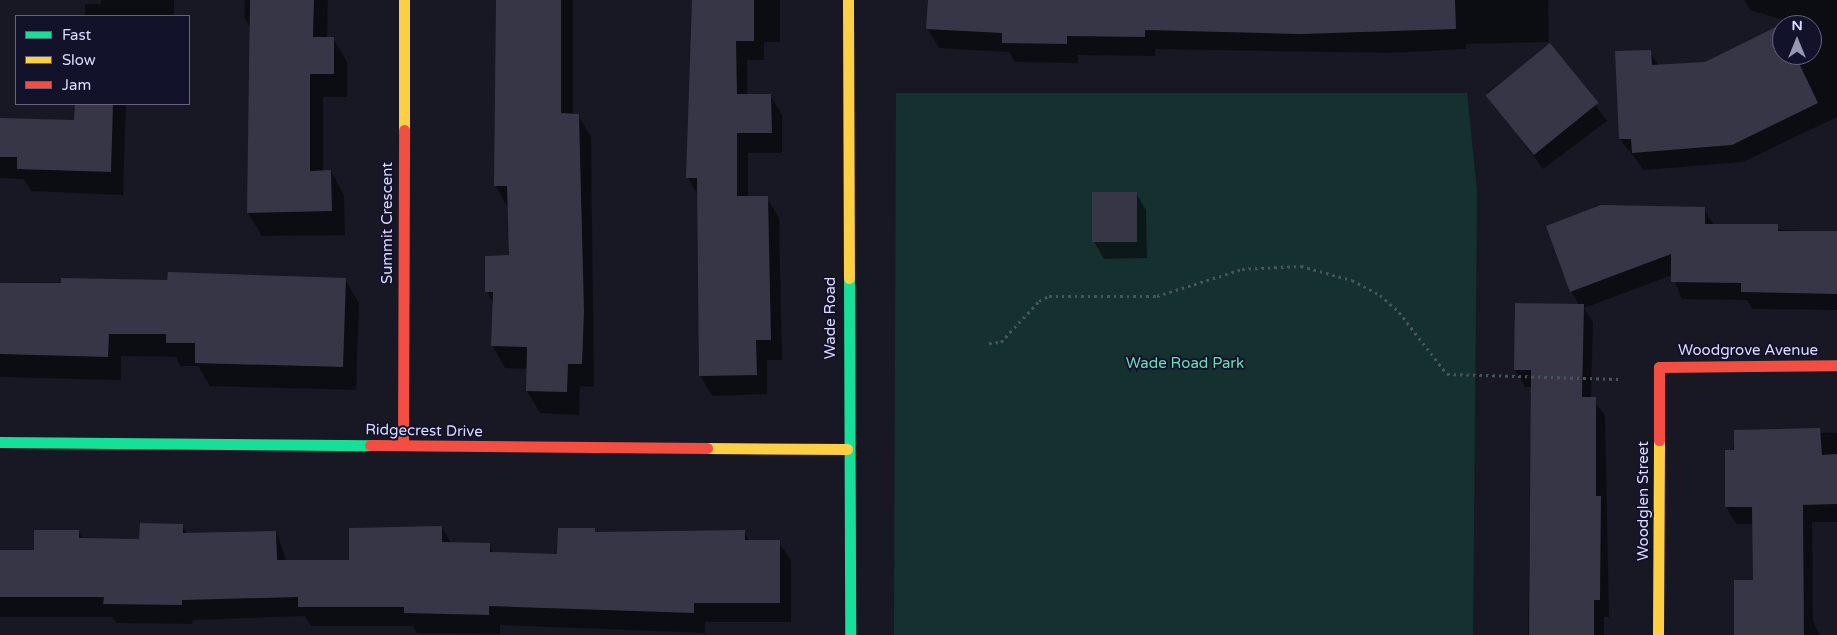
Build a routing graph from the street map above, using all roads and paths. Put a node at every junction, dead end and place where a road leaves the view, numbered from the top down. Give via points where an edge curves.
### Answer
1 (404, 0) edge
2 (848, 0) edge
3 (989, 343) dead end
4 (1837, 365) edge
5 (1659, 367) joint
6 (1618, 379) dead end
7 (0, 442) edge
8 (403, 446) junction
9 (847, 449) junction
10 (850, 635) edge
11 (1658, 635) edge

1 - 8 street, Summit Crescent
2 - 9 street, Wade Road
3 - 6 path via 1001,342 1039,301 1049,296 1157,296 1242,269 1286,265 1323,269 1380,295 1399,312 1447,374
4 - 5 street, Woodgrove Avenue
5 - 11 street, Woodglen Street
7 - 8 street, Ridgecrest Drive
8 - 9 street, Ridgecrest Drive
9 - 10 street, Wade Road

